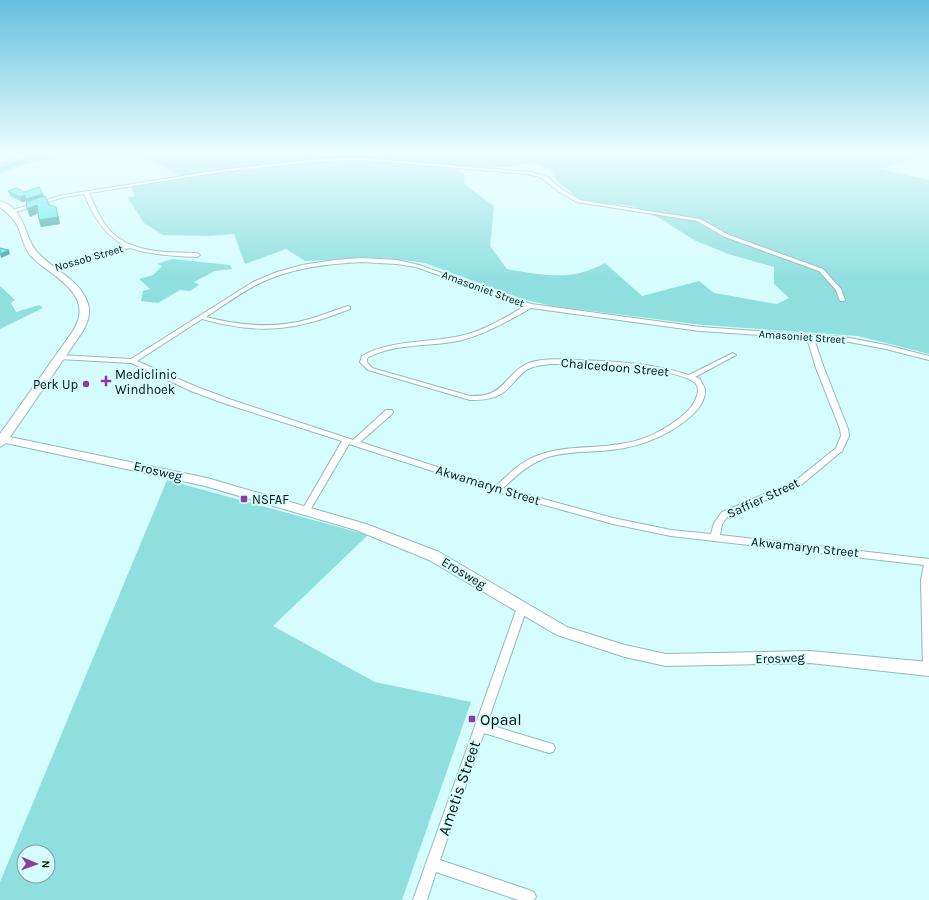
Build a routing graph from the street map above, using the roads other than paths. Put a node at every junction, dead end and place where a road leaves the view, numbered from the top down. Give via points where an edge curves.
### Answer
1 (68, 195) edge
2 (87, 195) edge
3 (568, 195) edge
4 (2, 211) edge
5 (128, 247) junction
6 (197, 255) dead end
7 (50, 269) junction
8 (842, 300) dead end
9 (530, 306) junction
10 (348, 308) dead end
11 (200, 317) junction
12 (810, 337) junction
13 (733, 355) dead end
14 (60, 357) junction
15 (929, 358) edge
16 (132, 361) junction
17 (690, 377) junction
18 (389, 412) dead end
19 (1, 440) edge
20 (351, 441) junction
21 (497, 489) junction
22 (306, 510) junction
23 (715, 538) junction
24 (929, 562) edge
25 (522, 608) junction
26 (929, 669) edge
27 (480, 727) junction
28 (549, 748) dead end
29 (432, 864) junction
30 (529, 897) dead end
31 (420, 900) edge

1 - 4 street
2 - 5 street via 101,224 114,239
3 - 8 street via 579,201 698,220 727,236 821,270 839,290
4 - 7 street via 17,219 33,253
5 - 6 street via 156,253
5 - 7 street, Nossob Street
7 - 14 street via 80,294 86,310 81,326
9 - 11 street, Amasoniet Street via 417,266 347,261 279,273 242,290
9 - 12 street, Amasoniet Street via 700,329
9 - 17 street, Chalcedoon Street via 470,335 441,342 375,351 364,357 363,362 370,369 470,398 496,395 520,370 544,362 590,361 676,372
10 - 11 street via 320,319 271,328 246,327
11 - 16 street, Amasoniet Street
12 - 15 street, Amasoniet Street via 853,341
12 - 23 street, Saffier Street via 844,429 843,442 832,456 798,483 724,514 718,523
13 - 17 street
14 - 16 street, Akwamaryn Street
14 - 19 street
16 - 20 street, Akwamaryn Street via 194,389
17 - 21 street via 697,381 702,389 699,400 691,412 665,431 631,445 556,453 539,458 525,465
18 - 20 street
19 - 22 street, Erosweg via 162,472
20 - 21 street, Akwamaryn Street
20 - 22 street
21 - 23 street, Akwamaryn Street via 627,524
22 - 25 street, Erosweg via 423,550
23 - 24 street, Akwamaryn Street
24 - 26 street via 926,580
25 - 26 street, Erosweg via 562,631 600,644 666,660 810,657
25 - 27 street, Ametis Street
27 - 28 street
27 - 29 street, Ametis Street
29 - 30 street
29 - 31 street, Ametis Street

